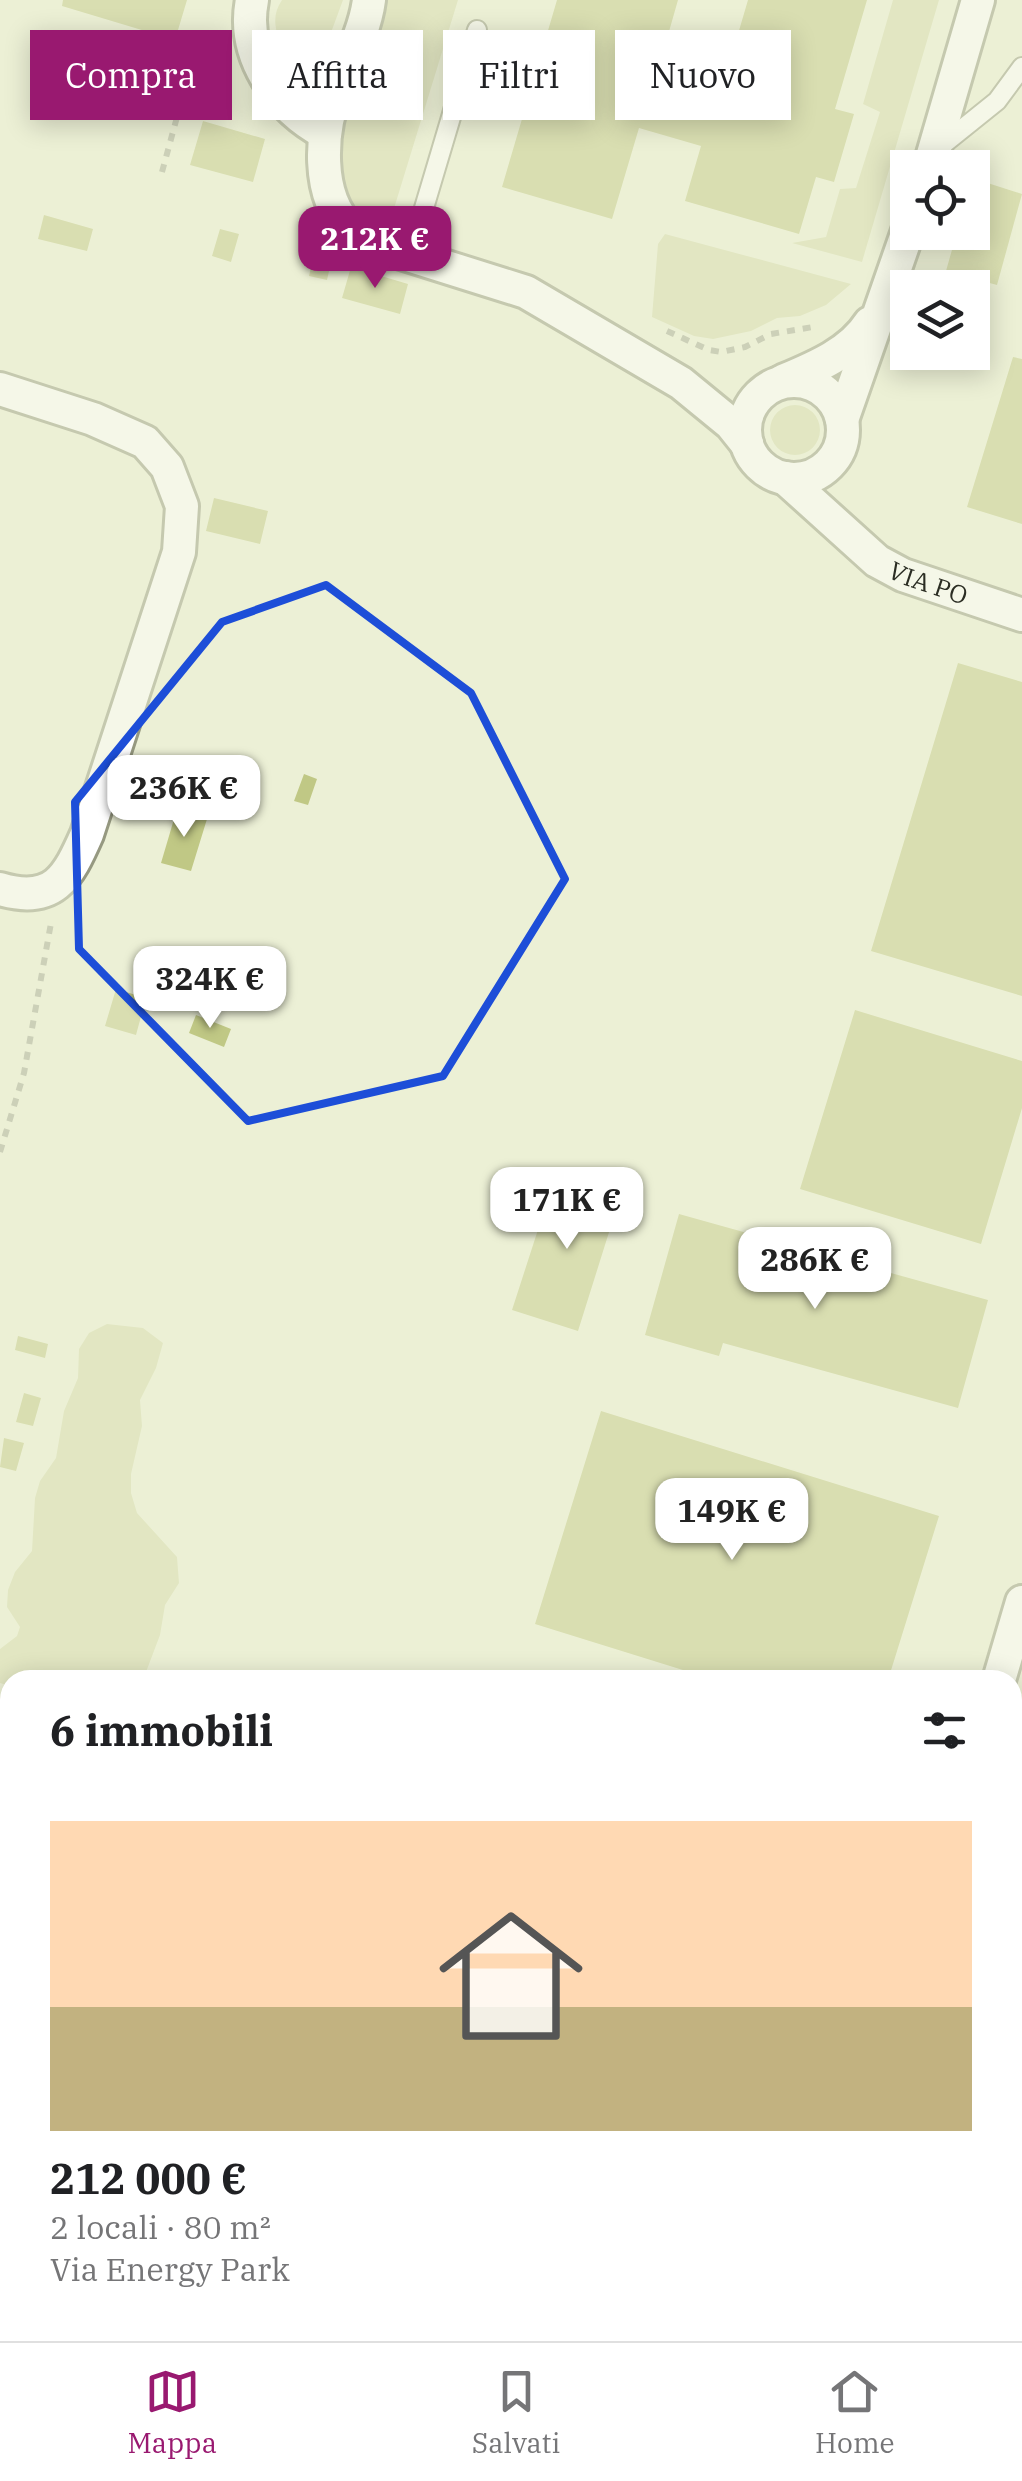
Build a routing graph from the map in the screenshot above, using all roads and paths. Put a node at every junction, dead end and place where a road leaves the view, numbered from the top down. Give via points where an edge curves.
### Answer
1 (252, 0) edge
2 (369, 0) edge
3 (978, 0) edge
4 (1021, 75) edge
5 (176, 120) edge
6 (450, 120) edge
7 (324, 133) junction
8 (934, 150) edge
9 (942, 150) edge
10 (162, 172) dead end
11 (902, 250) edge
12 (410, 255) junction
13 (886, 299) junction
14 (827, 322) dead end
15 (667, 331) dead end
16 (681, 384) junction
17 (775, 384) junction
18 (0, 389) edge
19 (842, 420) junction
20 (747, 444) junction
21 (836, 457) junction
22 (786, 478) junction
23 (843, 534) junction
24 (1022, 615) edge
25 (54, 887) junction
26 (0, 889) edge
27 (0, 1152) edge
28 (1022, 1602) edge
29 (1002, 1670) edge

1 - 7 street via 251,43 260,65 295,114
2 - 7 street
3 - 8 street
4 - 9 lane
5 - 10 path
6 - 12 lane
7 - 12 street via 331,198 348,229
11 - 13 street
12 - 16 street via 526,292
13 - 17 street via 864,334 812,370
13 - 19 street
14 - 15 path via 721,352
16 - 17 street via 709,393
16 - 20 street
17 - 19 street via 820,388
17 - 20 street via 750,410
18 - 25 street via 145,442 167,468 182,506 178,552 88,834 69,875
19 - 21 street
20 - 22 street via 768,471
21 - 22 street via 804,478
21 - 23 street via 832,506
22 - 23 street, VIA PO
23 - 24 street, VIA PO via 903,574
25 - 26 street via 21,896
25 - 27 path via 24,1073
28 - 29 street

